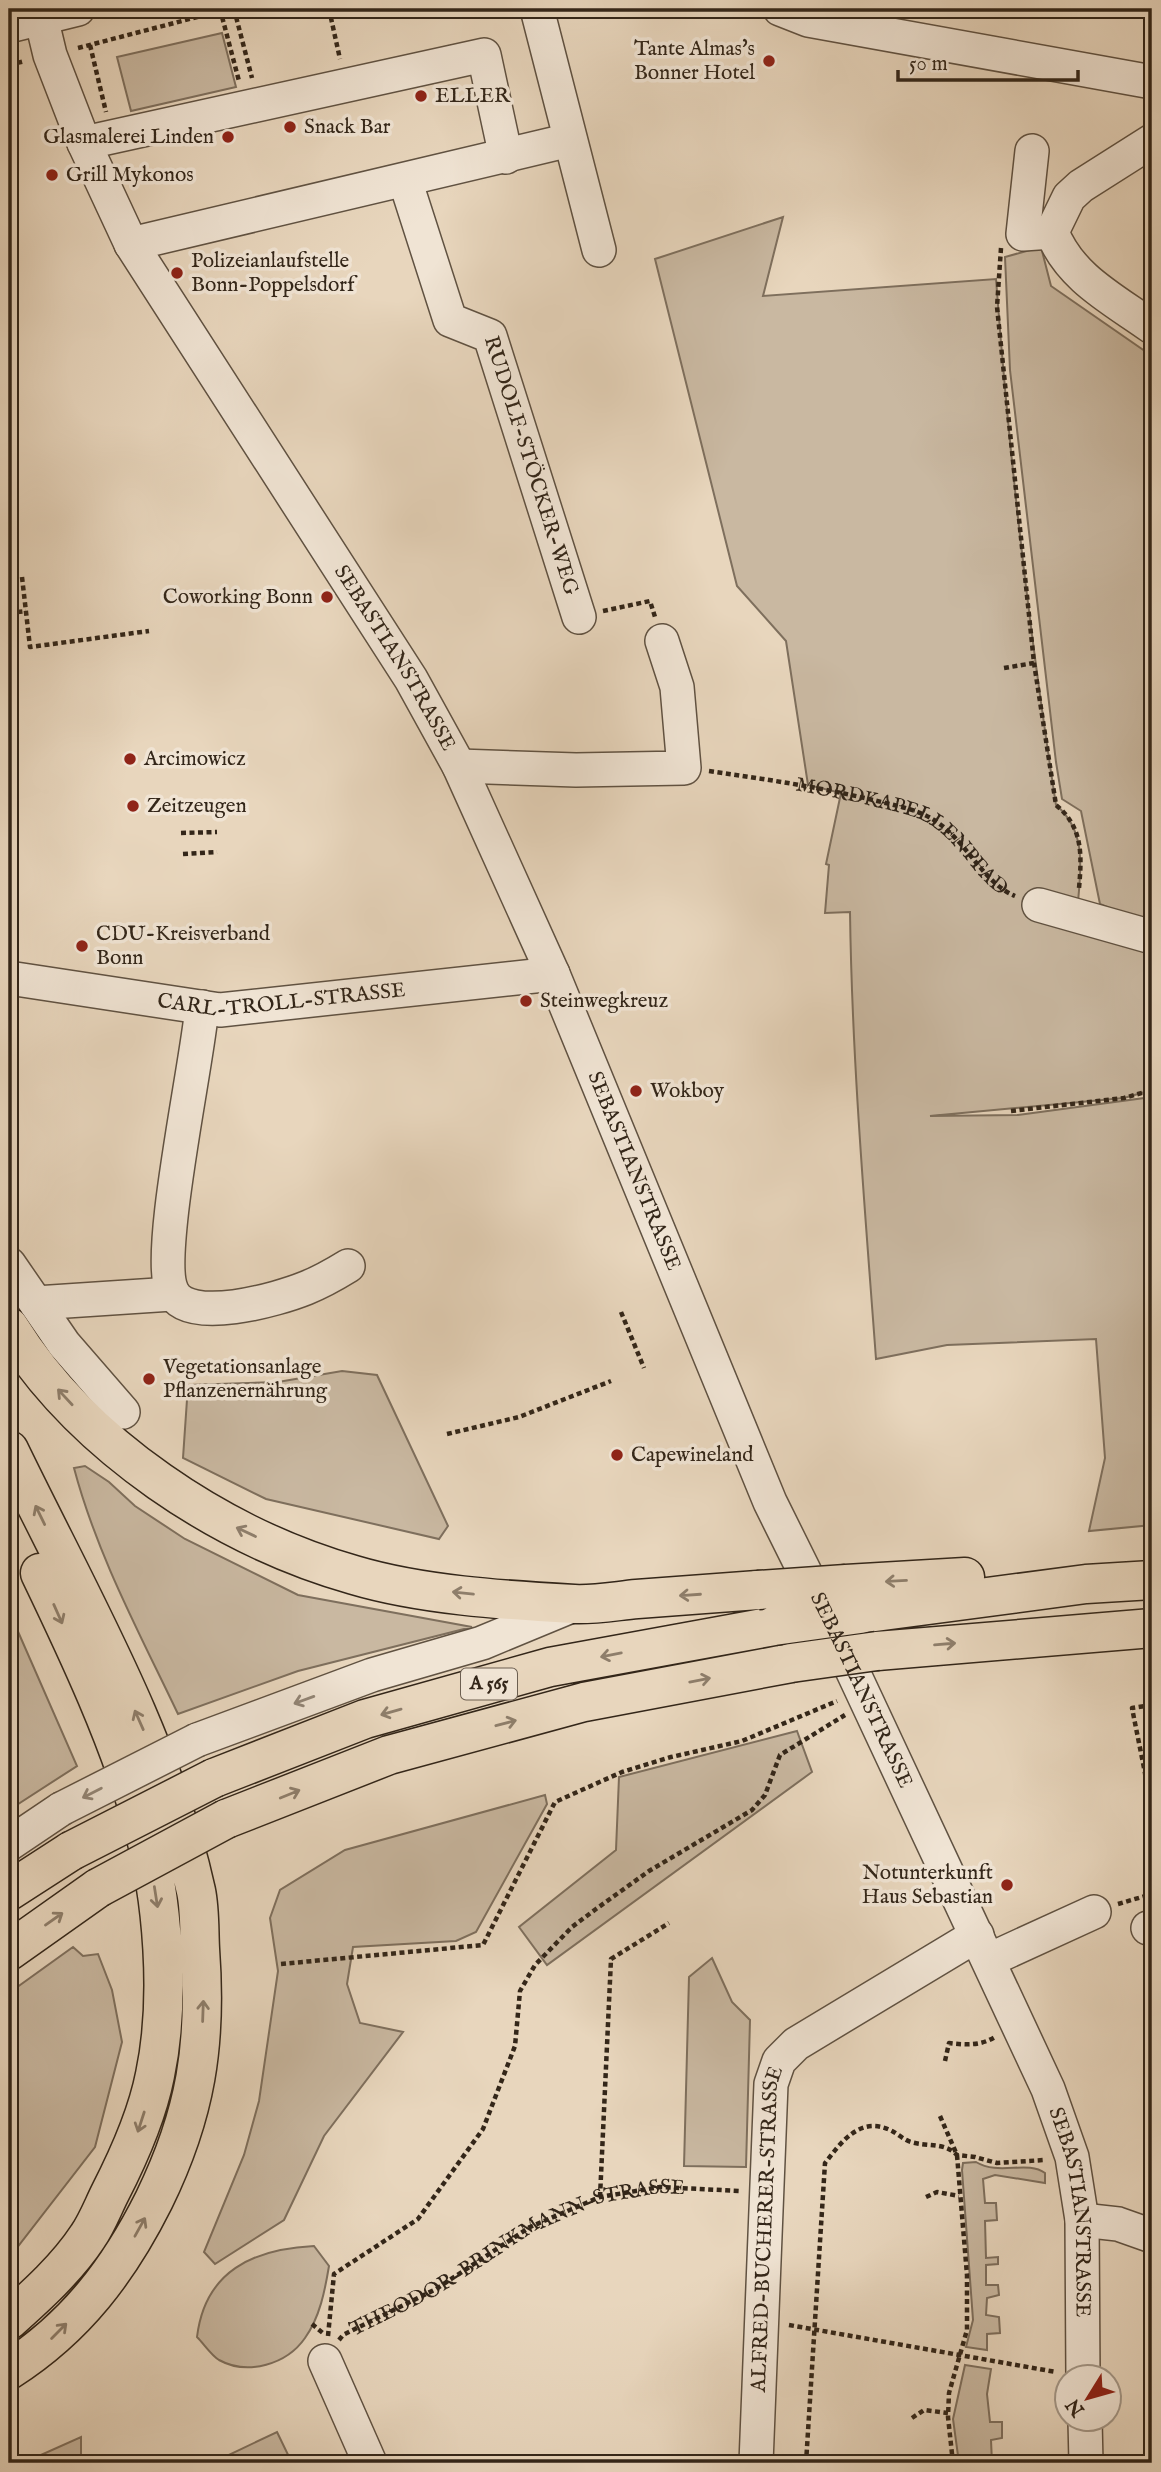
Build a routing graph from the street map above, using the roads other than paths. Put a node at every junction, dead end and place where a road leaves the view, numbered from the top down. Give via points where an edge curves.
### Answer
1 (78, 9) edge
2 (537, 9) edge
3 (780, 9) edge
4 (40, 13) edge
5 (9, 26) edge
6 (1152, 82) edge
7 (570, 140) junction
8 (1152, 141) edge
9 (84, 143) junction
10 (1032, 151) dead end
11 (506, 157) junction
12 (405, 180) junction
13 (1037, 233) junction
14 (131, 244) junction
15 (599, 250) dead end
16 (1152, 327) edge
17 (579, 617) road end
18 (662, 641) road end
19 (459, 766) junction
20 (1039, 905) road end
21 (1152, 937) edge
22 (553, 974) junction
23 (9, 978) edge
24 (202, 1007) junction
25 (9, 1264) edge
26 (348, 1266) dead end
27 (172, 1294) junction
28 (22, 1315) edge
29 (123, 1412) dead end
30 (9, 1450) edge
31 (9, 1508) edge
32 (1152, 1580) edge
33 (853, 1599) junction
34 (576, 1604) junction
35 (1152, 1628) edge
36 (9, 1844) edge
37 (9, 1891) edge
38 (1094, 1912) dead end
39 (983, 1948) junction
40 (9, 1951) edge
41 (1082, 2220) junction
42 (1152, 2236) edge
43 (9, 2320) edge
44 (326, 2349) road end
45 (1083, 2364) edge
46 (9, 2370) edge
47 (1085, 2434) edge
48 (370, 2463) edge
49 (756, 2463) edge
50 (1086, 2463) edge

1 - 4 street
2 - 7 street
3 - 6 street via 808,20
4 - 5 street
4 - 9 street, SEBASTIANSTRASSE via 50,55
7 - 11 street
7 - 15 street
8 - 13 street via 1081,186
9 - 11 street via 484,55
9 - 14 street, SEBASTIANSTRASSE
10 - 13 street
11 - 12 street
12 - 14 street
12 - 17 street, RUDOLF-STÖCKER-WEG via 450,320 490,335
13 - 16 street via 1076,272
14 - 19 street, SEBASTIANSTRASSE via 411,679
18 - 19 street via 677,687 684,768
19 - 22 street, SEBASTIANSTRASSE
20 - 21 street
22 - 24 street, CARL-TROLL-STRASSE via 220,1010
22 - 39 street, SEBASTIANSTRASSE via 769,1502
23 - 24 street, CARL-TROLL-STRASSE
24 - 27 street via 171,1221
25 - 28 street
26 - 27 street via 296,1292 214,1309 187,1305
27 - 28 street
28 - 29 street via 64,1344
34 -> 28 highway via 412,1588 354,1575 242,1531 153,1477 118,1448 47,1378
46 -> 30 highway via 40,2350 105,2286 142,2225 190,2111 201,2056 203,1993 197,1894 175,1813 141,1724
31 -> 43 highway via 112,1737 143,1823 158,1905 163,2005 156,2074 116,2183 89,2236 49,2284
32 -> 33 highway, A 565
33 -> 34 highway, bridge via 758,1590
33 -> 37 highway, A 565, bridge via 774,1626 550,1667 365,1719 214,1778 71,1851
34 -> 36 street, bridge via 482,1643 372,1675 197,1740 61,1810
40 -> 35 highway, A 565, bridge via 98,1888 226,1819 402,1751 584,1702 791,1663 877,1651
38 - 39 street, ALFRED-BUCHERER-STRASSE
39 - 41 street, SEBASTIANSTRASSE via 1048,2088 1072,2157
39 - 49 street, ALFRED-BUCHERER-STRASSE via 796,2044 779,2061 771,2084
41 - 42 street via 1118,2224
41 - 45 street, SEBASTIANSTRASSE
44 - 48 street
47 - 50 street

